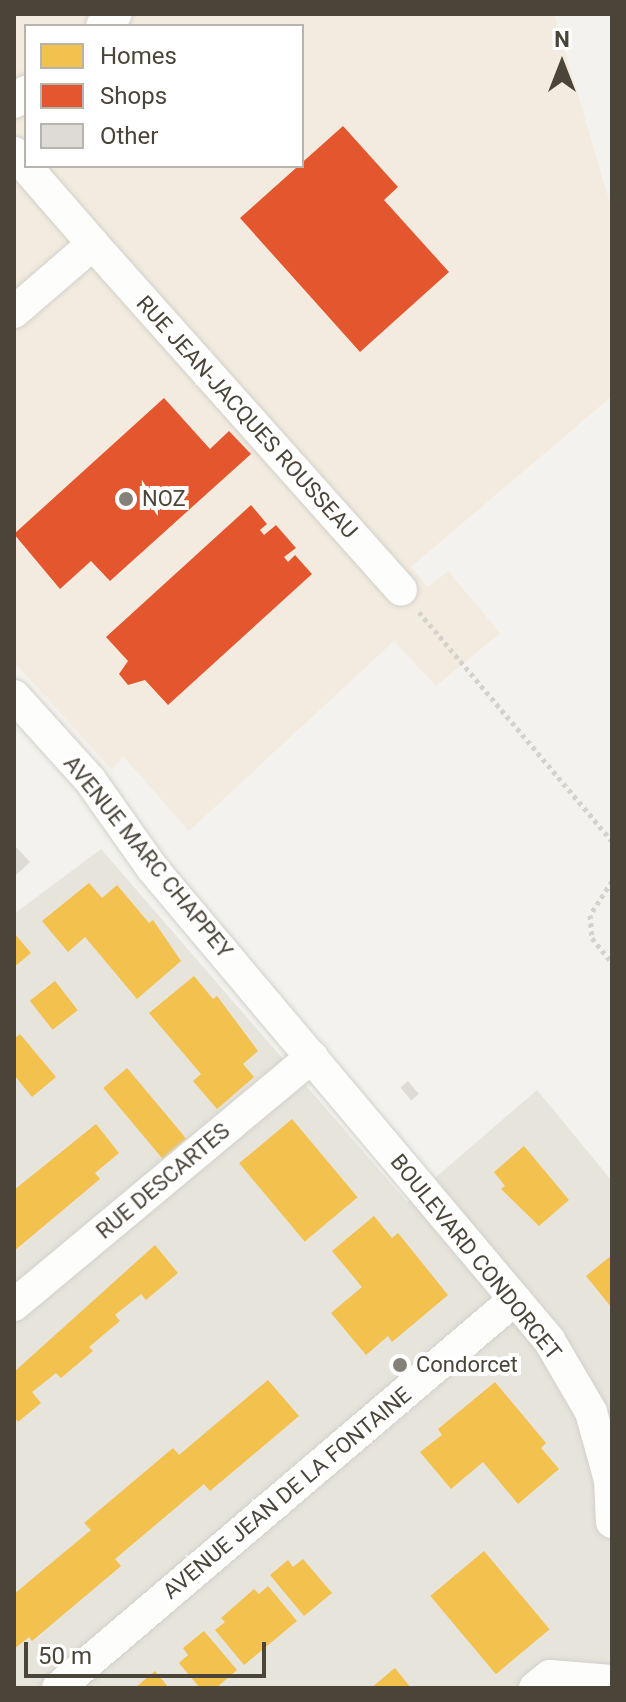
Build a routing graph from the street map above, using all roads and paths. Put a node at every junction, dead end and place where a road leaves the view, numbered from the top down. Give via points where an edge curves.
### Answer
1 (27, 168) edge
2 (93, 244) junction
3 (14, 312) edge
4 (401, 590) joint
5 (14, 696) edge
6 (612, 841) edge
7 (612, 881) edge
8 (612, 963) edge
9 (312, 1057) junction
10 (515, 1299) junction
11 (14, 1305) edge
12 (612, 1522) edge
13 (612, 1681) edge
14 (58, 1688) edge
15 (535, 1688) edge

1 - 2 street, RUE JEAN-JACQUES ROUSSEAU
2 - 3 street
2 - 4 street, RUE JEAN-JACQUES ROUSSEAU
4 - 6 path
5 - 9 street, AVENUE MARC CHAPPEY via 90,780 152,868
7 - 8 path via 590,915 592,938
9 - 10 street, BOULEVARD CONDORCET
9 - 11 street, RUE DESCARTES
10 - 12 street, BOULEVARD CONDORCET via 549,1340 591,1412 610,1480
10 - 14 street, AVENUE JEAN DE LA FONTAINE
13 - 15 street via 550,1676

